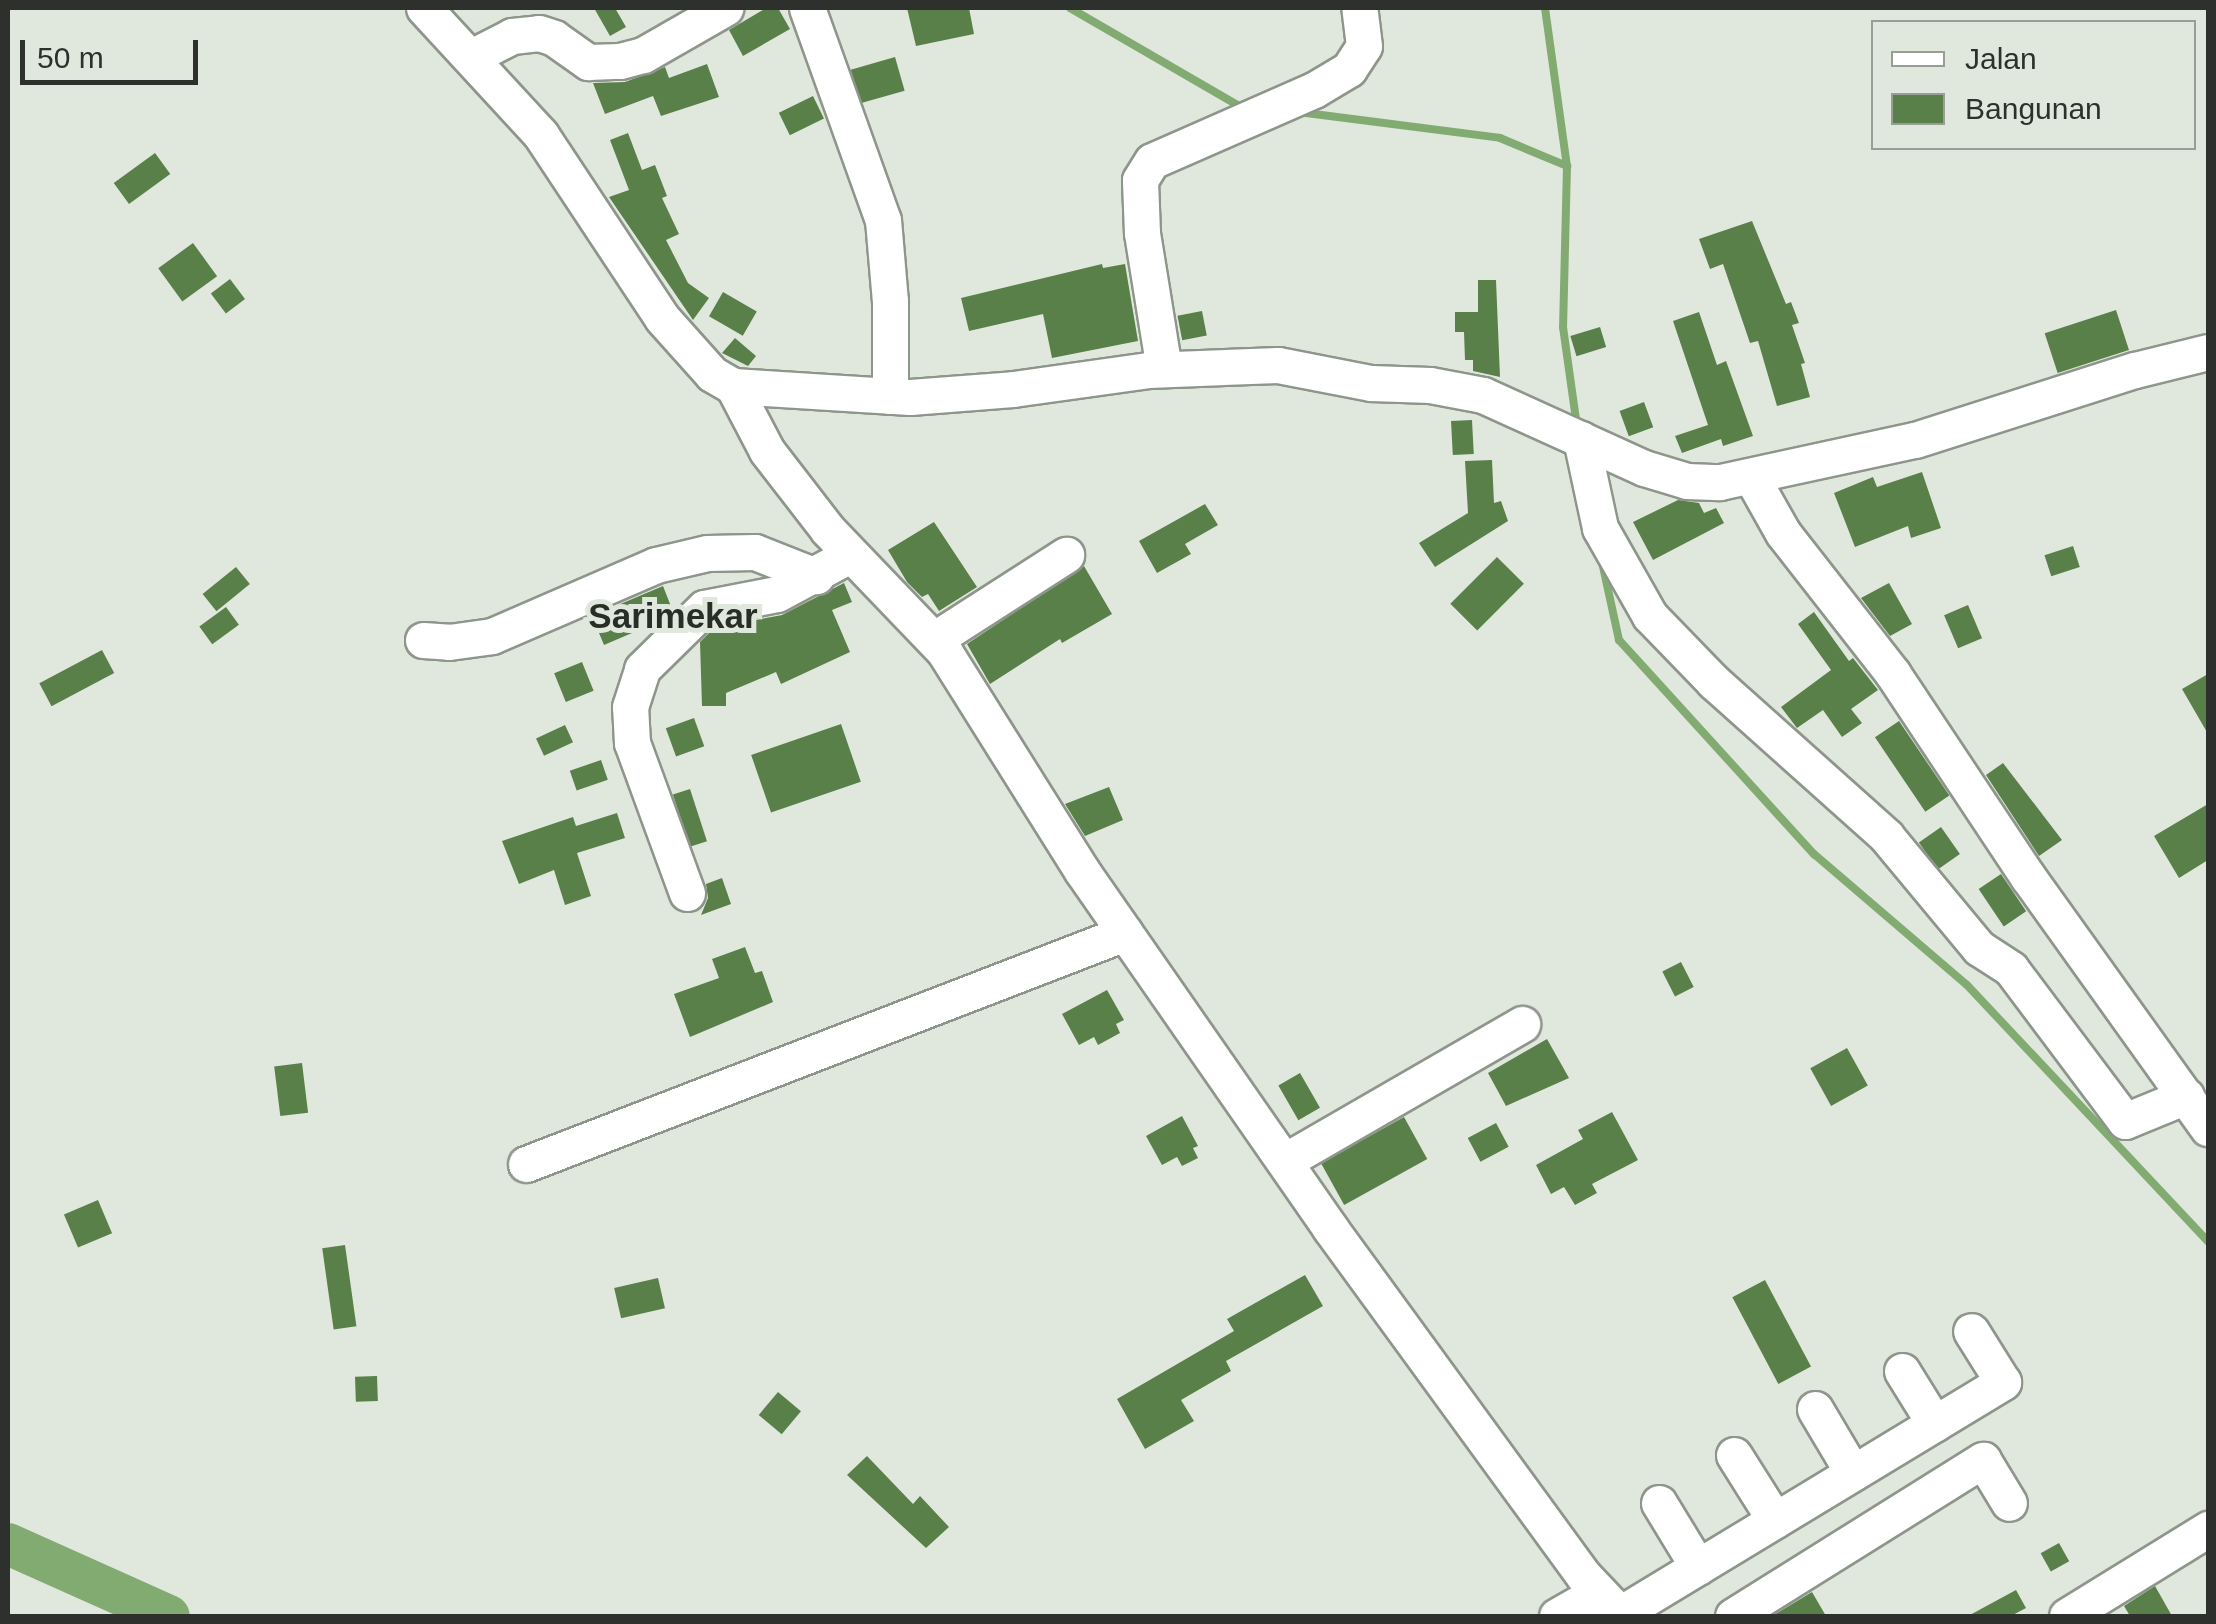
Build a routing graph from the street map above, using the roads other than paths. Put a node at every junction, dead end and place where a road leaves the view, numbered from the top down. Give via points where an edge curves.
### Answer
1 (424, 8) edge
2 (725, 8) edge
3 (807, 8) edge
4 (1358, 8) edge
5 (472, 56) junction
6 (2208, 352) edge
7 (1164, 369) junction
8 (732, 386) junction
9 (890, 396) junction
10 (1582, 439) junction
11 (1752, 478) junction
12 (1066, 555) dead end
13 (850, 556) junction
14 (816, 576) junction
15 (935, 639) junction
16 (423, 640) dead end
17 (687, 893) dead end
18 (1125, 933) junction
19 (1522, 1024) dead end
20 (2190, 1091) edge
21 (2208, 1128) edge
22 (1286, 1161) junction
23 (526, 1164) dead end
24 (1971, 1331) dead end
25 (1902, 1371) dead end
26 (1814, 1410) dead end
27 (1934, 1424) junction
28 (1734, 1454) dead end
29 (1854, 1473) junction
30 (1659, 1503) dead end
31 (2009, 1503) dead end
32 (1775, 1520) junction
33 (2208, 1529) edge
34 (1698, 1567) junction
35 (1614, 1607) edge
36 (1556, 1616) edge
37 (1732, 1616) edge
38 (2067, 1616) edge

1 - 5 street
2 - 5 street via 643,55 620,61 588,62 539,33 512,36
3 - 9 street via 882,220
4 - 7 street via 1364,46 1349,69 1152,162 1140,180
5 - 8 street via 541,134 662,318 712,374
6 - 11 street via 1915,440
7 - 9 street via 1013,390
7 - 10 street via 1278,365 1371,383 1430,385 1483,395
8 - 9 street
8 - 13 street via 767,450
10 - 11 street via 1687,481
10 - 20 street via 1600,528 1650,616 1886,836 1979,948 2011,969 2125,1121
11 - 20 street via 1783,533 1872,645 2028,876
12 - 15 street
13 - 14 street
13 - 15 street
14 - 16 street via 755,552 708,552 656,565 492,636
14 - 17 street via 777,594 704,608 656,651 633,688 632,743
15 - 18 street
18 - 22 street
18 - 23 street
19 - 22 street
20 - 21 street
22 - 35 street via 1384,1304
24 - 27 street via 2003,1382
25 - 27 street
26 - 29 street
27 - 29 street
28 - 32 street
29 - 32 street
30 - 34 street
31 - 37 street via 1984,1460
32 - 34 street
33 - 38 street
34 - 35 street
35 - 36 street

